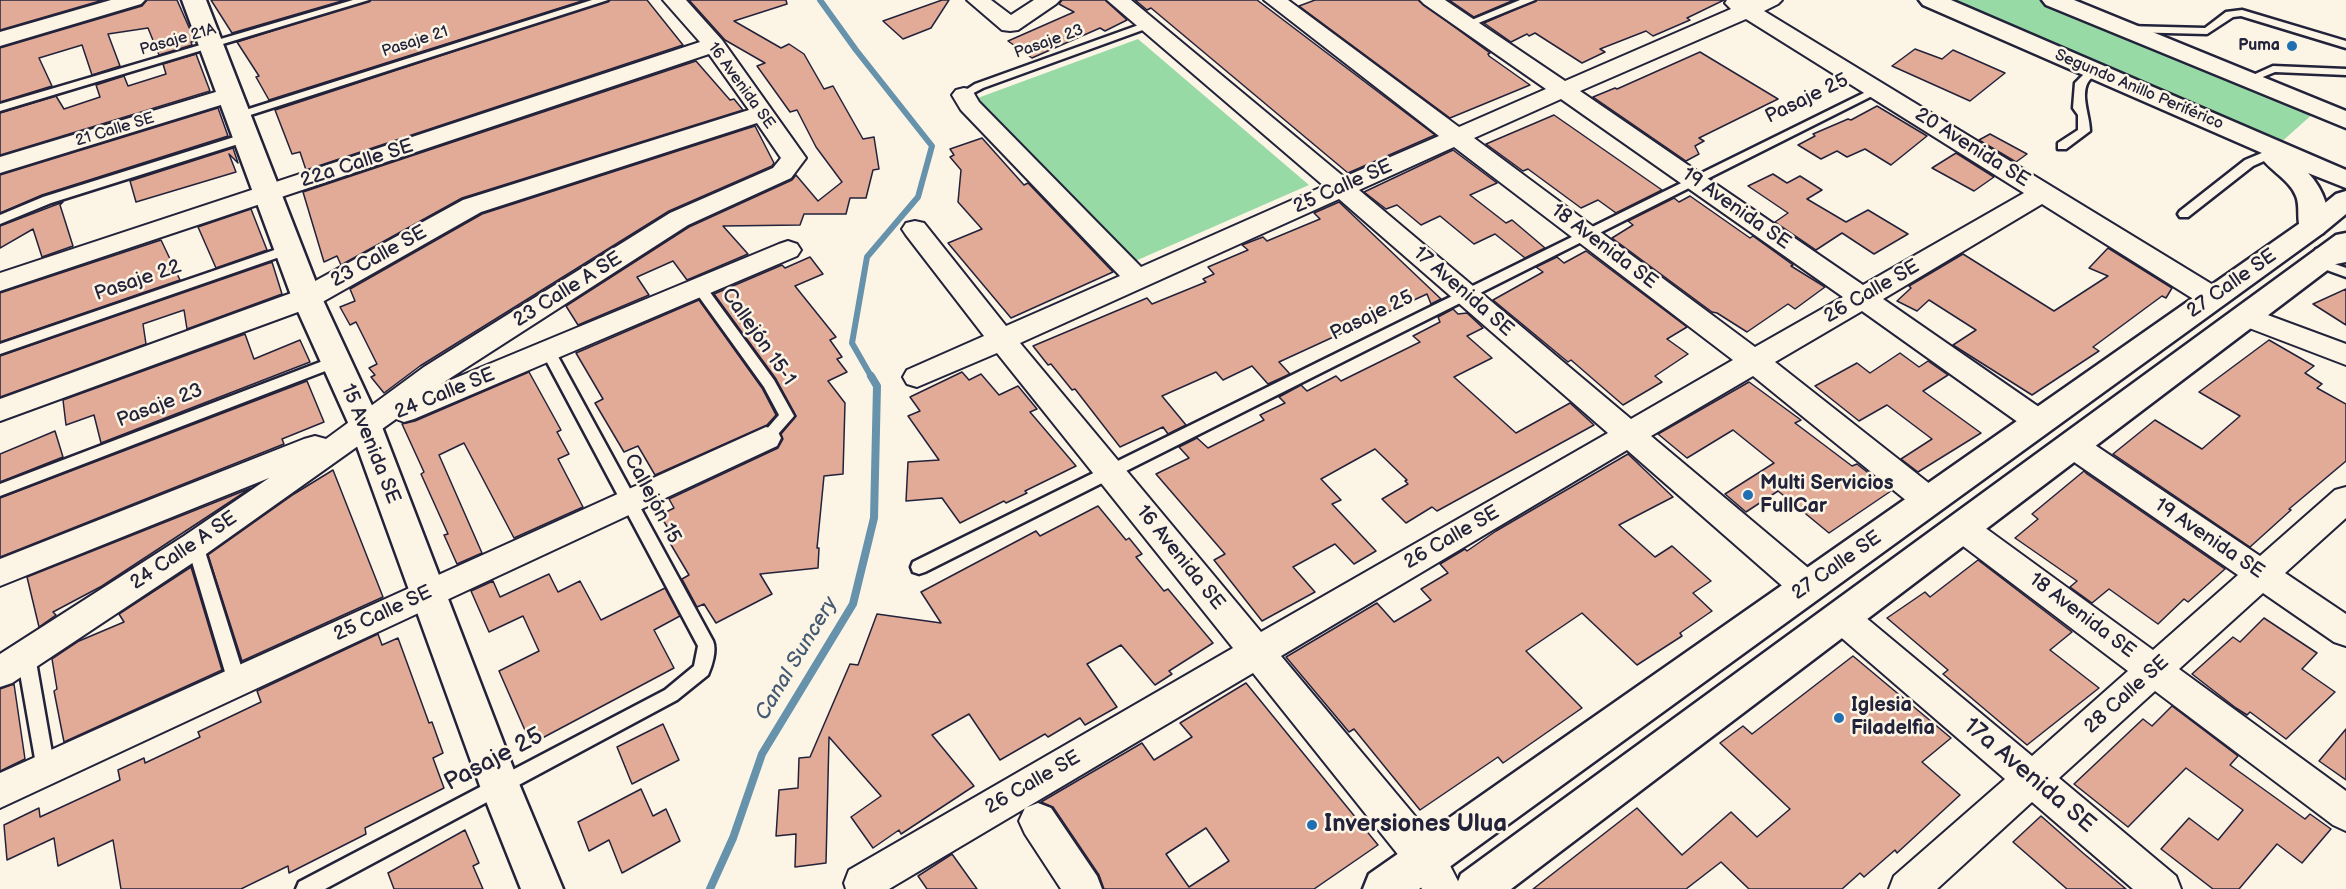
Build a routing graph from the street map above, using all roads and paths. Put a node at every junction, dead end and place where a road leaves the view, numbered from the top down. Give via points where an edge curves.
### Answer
1 (134, 0) edge
2 (194, 0) edge
3 (364, 0) edge
4 (603, 0) edge
5 (674, 0) edge
6 (1013, 0) edge
7 (1049, 0) edge
8 (1118, 0) edge
9 (1275, 0) edge
10 (1431, 0) edge
11 (1530, 0) edge
12 (1931, 0) edge
13 (2054, 0) edge
14 (1750, 3) edge
15 (985, 7) edge
16 (1467, 24) junction
17 (1147, 25) junction
18 (2122, 28) junction
19 (0, 39) edge
20 (714, 45) junction
21 (2346, 45) edge
22 (213, 47) junction
23 (2094, 70) junction
24 (2346, 72) edge
25 (2250, 81) junction
26 (1878, 89) junction
27 (1562, 90) junction
28 (964, 95) joint
29 (0, 108) edge
30 (2346, 109) edge
31 (761, 114) junction
32 (238, 116) junction
33 (2346, 120) edge
34 (2242, 134) junction
35 (1458, 136) junction
36 (2062, 146) dead end
37 (2269, 154) junction
38 (0, 165) edge
39 (782, 173) joint
40 (1695, 180) junction
41 (2346, 180) edge
42 (1342, 188) junction
43 (2042, 193) junction
44 (267, 194) junction
45 (2346, 200) edge
46 (2184, 214) dead end
47 (0, 220) edge
48 (915, 229) dead end
49 (1587, 234) junction
50 (289, 249) junction
51 (788, 250) dead end
52 (2333, 252) edge
53 (1138, 279) junction
54 (0, 282) edge
55 (699, 287) junction
56 (1465, 294) junction
57 (1863, 297) junction
58 (307, 298) junction
59 (2213, 298) junction
60 (2246, 316) junction
61 (1000, 338) junction
62 (0, 349) edge
63 (548, 351) junction
64 (2346, 355) edge
65 (336, 361) junction
66 (1754, 361) junction
67 (917, 377) dead end
68 (0, 410) edge
69 (2039, 422) junction
70 (366, 427) junction
71 (1629, 435) junction
72 (766, 438) joint
73 (2072, 445) junction
74 (1110, 471) junction
75 (0, 490) edge
76 (2346, 499) edge
77 (630, 501) junction
78 (1929, 501) junction
79 (1962, 528) junction
80 (195, 545) junction
81 (919, 567) dead end
82 (0, 573) edge
83 (2262, 575) junction
84 (1807, 587) junction
85 (428, 594) junction
86 (1841, 617) junction
87 (2346, 632) edge
88 (1256, 652) junction
89 (13, 664) edge
90 (702, 670) joint
91 (2154, 670) junction
92 (237, 682) junction
93 (46, 770) junction
94 (2032, 779) junction
95 (500, 786) junction
96 (0, 791) edge
97 (2346, 813) edge
98 (1038, 821) dead end
99 (1434, 874) edge
100 (331, 883) edge
101 (863, 883) dead end
102 (306, 889) edge
103 (542, 889) edge
104 (1083, 889) edge
105 (1384, 889) edge
106 (1476, 889) edge
107 (1908, 889) edge
108 (2162, 889) edge

1 - 19 street
2 - 22 main road, 15 Avenida SE
3 - 22 lane, Pasaje 21A
4 - 32 lane, Pasaje 21
5 - 20 street, 16 Avenida SE
6 - 15 street
7 - 15 street via 1010,25
8 - 17 street, 17 Avenida SE
9 - 35 street, 18 Avenida SE
10 - 16 street, 19 Avenida SE
11 - 16 lane
12 - 23 main road, Segundo Anillo Periférico
13 - 18 main road
14 - 26 street, 20 Avenida SE
14 - 27 street, 25 Calle SE
16 - 27 street, 19 Avenida SE
17 - 28 lane, Pasaje 23 via 979,86
17 - 42 street, 17 Avenida SE
18 - 21 lane via 2207,32 2230,14 2242,13
18 - 25 main road
20 - 31 street, 16 Avenida SE
20 - 44 street, 22a Calle SE
22 - 29 lane, Pasaje 21A
22 - 32 main road, 15 Avenida SE
23 - 34 main road, Segundo Anillo Periférico
23 - 36 lane via 2081,83 2079,108 2084,115 2084,131
24 - 25 lane via 2273,69
25 - 30 main road
25 - 33 main road
26 - 40 lane, Pasaje 25
26 - 43 street, 20 Avenida SE
27 - 35 street, 25 Calle SE
27 - 40 street, 19 Avenida SE
28 - 53 street via 969,105
31 - 39 street, 16 Avenida SE via 794,158
31 - 58 street, 23 Calle SE via 472,206
32 - 38 street, 21 Calle SE
32 - 44 main road, 15 Avenida SE
32 - 47 lane, Pasaje 21
34 - 37 main road
34 - 41 main road, Segundo Anillo Periférico
35 - 42 street, 25 Calle SE
35 - 49 street, 18 Avenida SE
37 - 46 lane via 2249,163
37 - 52 main road via 2302,183
39 - 70 street, 23 Calle A SE via 679,219 434,374
40 - 49 lane, Pasaje 25
40 - 57 street, 19 Avenida SE
42 - 53 street, 25 Calle SE
42 - 56 street, 17 Avenida SE
43 - 57 street, 26 Calle SE
43 - 59 street, 20 Avenida SE
44 - 50 main road, 15 Avenida SE
44 - 54 street, 22a Calle SE
45 - 52 main road, 27 Calle SE
48 - 61 street, 16 Avenida SE
49 - 56 lane, Pasaje 25
49 - 66 street, 18 Avenida SE
50 - 58 main road, 15 Avenida SE
50 - 62 lane, Pasaje 22
51 - 55 street, 24 Calle SE
52 - 59 main road, 27 Calle SE
52 - 60 main road, 27 Calle SE
53 - 61 street, 25 Calle SE
55 - 63 street, 24 Calle SE
55 - 72 lane, Callejón 15-1 via 769,384 786,416
56 - 71 street, 17 Avenida SE
56 - 74 lane, Pasaje 25
57 - 66 street, 26 Calle SE
57 - 69 street, 19 Avenida SE
58 - 65 main road, 15 Avenida SE
58 - 68 street, 23 Calle SE
59 - 69 main road, 27 Calle SE
60 - 64 street
60 - 73 main road, 27 Calle SE
61 - 67 street, 25 Calle SE
61 - 74 street, 16 Avenida SE
63 - 70 street, 24 Calle SE
63 - 77 lane, Callejón 15
65 - 70 main road, 15 Avenida SE
65 - 75 lane, Pasaje 23
66 - 71 street, 26 Calle SE
66 - 78 street, 18 Avenida SE
69 - 78 main road, 27 Calle SE
70 - 80 street, 24 Calle A SE
70 - 82 street, 24 Calle SE
70 - 85 main road, 15 Avenida SE
71 - 84 street, 17 Avenida SE
71 - 88 street, 26 Calle SE
72 - 77 street, 25 Calle SE
73 - 79 main road, 27 Calle SE
73 - 83 street, 19 Avenida SE
74 - 81 lane, Pasaje 25
74 - 88 street, 16 Avenida SE
76 - 83 street, 28 Calle SE
77 - 85 street, 25 Calle SE
77 - 90 lane, Callejón 15 via 707,646
78 - 84 main road, 27 Calle SE
79 - 86 main road, 27 Calle SE
79 - 91 street, 18 Avenida SE
80 - 89 street, 24 Calle A SE
80 - 92 lane
83 - 87 street, 19 Avenida SE
83 - 91 street, 28 Calle SE
84 - 99 main road, 27 Calle SE
85 - 92 street, 25 Calle SE
85 - 95 main road, 15 Avenida SE
86 - 94 street, 17a Avenida SE
86 - 106 main road, 27 Calle SE
88 - 99 street, 16 Avenida SE
88 - 101 street, 26 Calle SE
89 - 93 lane
90 - 95 lane, Pasaje 25 via 671,695
91 - 94 street, 28 Calle SE
91 - 97 street, 18 Avenida SE
92 - 93 street, 25 Calle SE
93 - 96 street, 25 Calle SE
94 - 107 street, 28 Calle SE
94 - 108 street, 17a Avenida SE
95 - 100 lane, Pasaje 25
95 - 103 main road, 15 Avenida SE
98 - 104 street
99 - 105 main road, 27 Calle SE
100 - 102 lane, Pasaje 25

